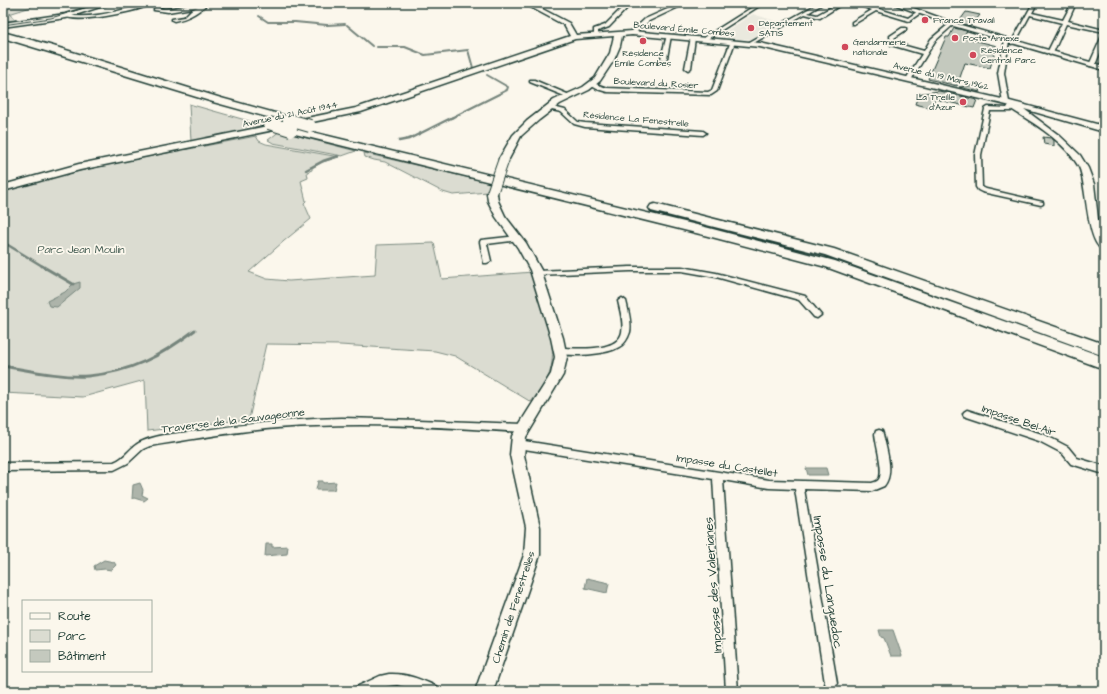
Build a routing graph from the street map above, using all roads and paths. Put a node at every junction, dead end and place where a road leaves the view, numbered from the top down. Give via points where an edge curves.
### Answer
1 (109, 3) edge
2 (152, 3) edge
3 (164, 3) edge
4 (526, 3) edge
5 (630, 3) edge
6 (685, 3) edge
7 (762, 3) edge
8 (822, 3) edge
9 (842, 3) edge
10 (855, 3) edge
11 (894, 3) edge
12 (1035, 3) edge
13 (1074, 3) edge
14 (876, 9) junction
15 (920, 12) junction
16 (805, 13) junction
17 (1030, 14) junction
18 (66, 16) junction
19 (174, 20) dead end
20 (1064, 22) junction
21 (854, 23) dead end
22 (3, 24) edge
23 (952, 24) junction
24 (904, 29) dead end
25 (1104, 30) edge
26 (618, 33) junction
27 (632, 33) junction
28 (596, 35) junction
29 (3, 36) edge
30 (669, 36) junction
31 (574, 37) junction
32 (1104, 37) edge
33 (693, 38) junction
34 (704, 39) junction
35 (3, 42) edge
36 (733, 42) junction
37 (1010, 42) junction
38 (748, 44) junction
39 (926, 52) junction
40 (1050, 53) junction
41 (664, 58) dead end
42 (1092, 65) junction
43 (688, 68) dead end
44 (1104, 68) edge
45 (908, 79) junction
46 (532, 81) dead end
47 (593, 85) junction
48 (569, 96) junction
49 (1009, 104) junction
50 (549, 108) junction
51 (290, 125) junction
52 (1104, 129) edge
53 (702, 133) dead end
54 (3, 188) edge
55 (1041, 203) dead end
56 (517, 238) junction
57 (1104, 247) edge
58 (487, 261) dead end
59 (537, 273) junction
60 (622, 301) dead end
61 (817, 315) dead end
62 (1104, 350) edge
63 (560, 351) junction
64 (1104, 363) edge
65 (967, 414) dead end
66 (523, 428) junction
67 (879, 434) dead end
68 (518, 444) junction
69 (3, 467) edge
70 (1104, 470) edge
71 (718, 477) junction
72 (799, 486) junction
73 (831, 683) dead end
74 (360, 691) edge
75 (434, 691) edge
76 (484, 691) edge
77 (732, 691) edge

1 - 18 main road
2 - 18 street via 98,16
3 - 19 street via 156,9 166,11 203,6 185,18
4 - 31 main road via 567,24
5 - 28 street via 607,26 596,30
6 - 27 street via 647,20
7 - 34 street
8 - 16 street
9 - 16 street via 818,17
10 - 14 street
11 - 15 main road
12 - 17 street
13 - 20 street
14 - 15 street via 909,20
14 - 21 street
15 - 23 main road
16 - 38 street
17 - 20 street
17 - 37 street
18 - 22 main road
20 - 25 street
20 - 40 street
23 - 37 main road
23 - 39 street via 933,40
24 - 39 street via 892,37 893,44
26 - 27 main road, Boulevard Émile Combes
26 - 28 main road, Boulevard Émile Combes
26 - 47 main road via 614,52
27 - 30 main road, Boulevard Émile Combes
28 - 31 main road, Avenue du 21 Août 1944
29 - 51 highway via 50,48
30 - 33 main road, Boulevard Émile Combes
30 - 41 street
31 - 54 main road, Avenue du 21 Août 1944 via 358,110 96,163
32 - 42 street
33 - 34 main road, Boulevard Émile Combes
33 - 43 street
34 - 36 main road, Boulevard Émile Combes
35 - 51 highway, bridge via 230,113 269,123
36 - 38 main road, Boulevard Émile Combes
36 - 47 street, Boulevard du Rosier via 714,91 709,94 607,90
37 - 40 main road
37 - 49 street via 1001,73
38 - 45 main road, Avenue du 19 Mars 1962
39 - 45 street
40 - 42 main road
42 - 44 main road
45 - 49 main road, Avenue du 19 Mars 1962
46 - 48 street
47 - 48 main road
48 - 50 main road
49 - 52 main road, Avenue du 19 Mars 1962
49 - 55 street via 1009,110 988,109 978,155 979,187
49 - 57 main road via 1052,133 1079,162 1087,177 1093,220
50 - 53 street, Résidence La Fenestrelle via 563,111 576,123 585,126
50 - 56 main road, Chemin de Fenestrelles, bridge via 519,133 504,159 492,193 500,216
51 - 62 highway, bridge via 310,126 699,218 829,252
51 - 64 highway via 830,264
56 - 58 street via 483,242
56 - 59 main road, Chemin de Fenestrelles
59 - 61 street via 682,269 716,275 802,298
59 - 63 main road, Chemin de Fenestrelles via 545,293
60 - 63 street via 626,334 616,346 606,350
63 - 66 main road, Chemin de Fenestrelles via 561,365 557,375
65 - 70 street, Impasse Bel-Air via 1042,438 1065,450 1074,461
66 - 68 main road, Chemin de Fenestrelles
66 - 69 street, Traverse de la Sauvageonne via 316,422 279,424 144,443 126,462 114,466
67 - 72 street, Impasse du Castellet via 885,473 884,481 880,485
68 - 71 street, Impasse du Castellet via 592,454
68 - 76 main road, Chemin de Fenestrelles via 518,465 533,527 532,555
71 - 72 street, Impasse du Castellet
71 - 77 street, Impasse des Valerianes
72 - 73 street, Impasse du Languedoc
74 - 75 street via 378,681 403,679

